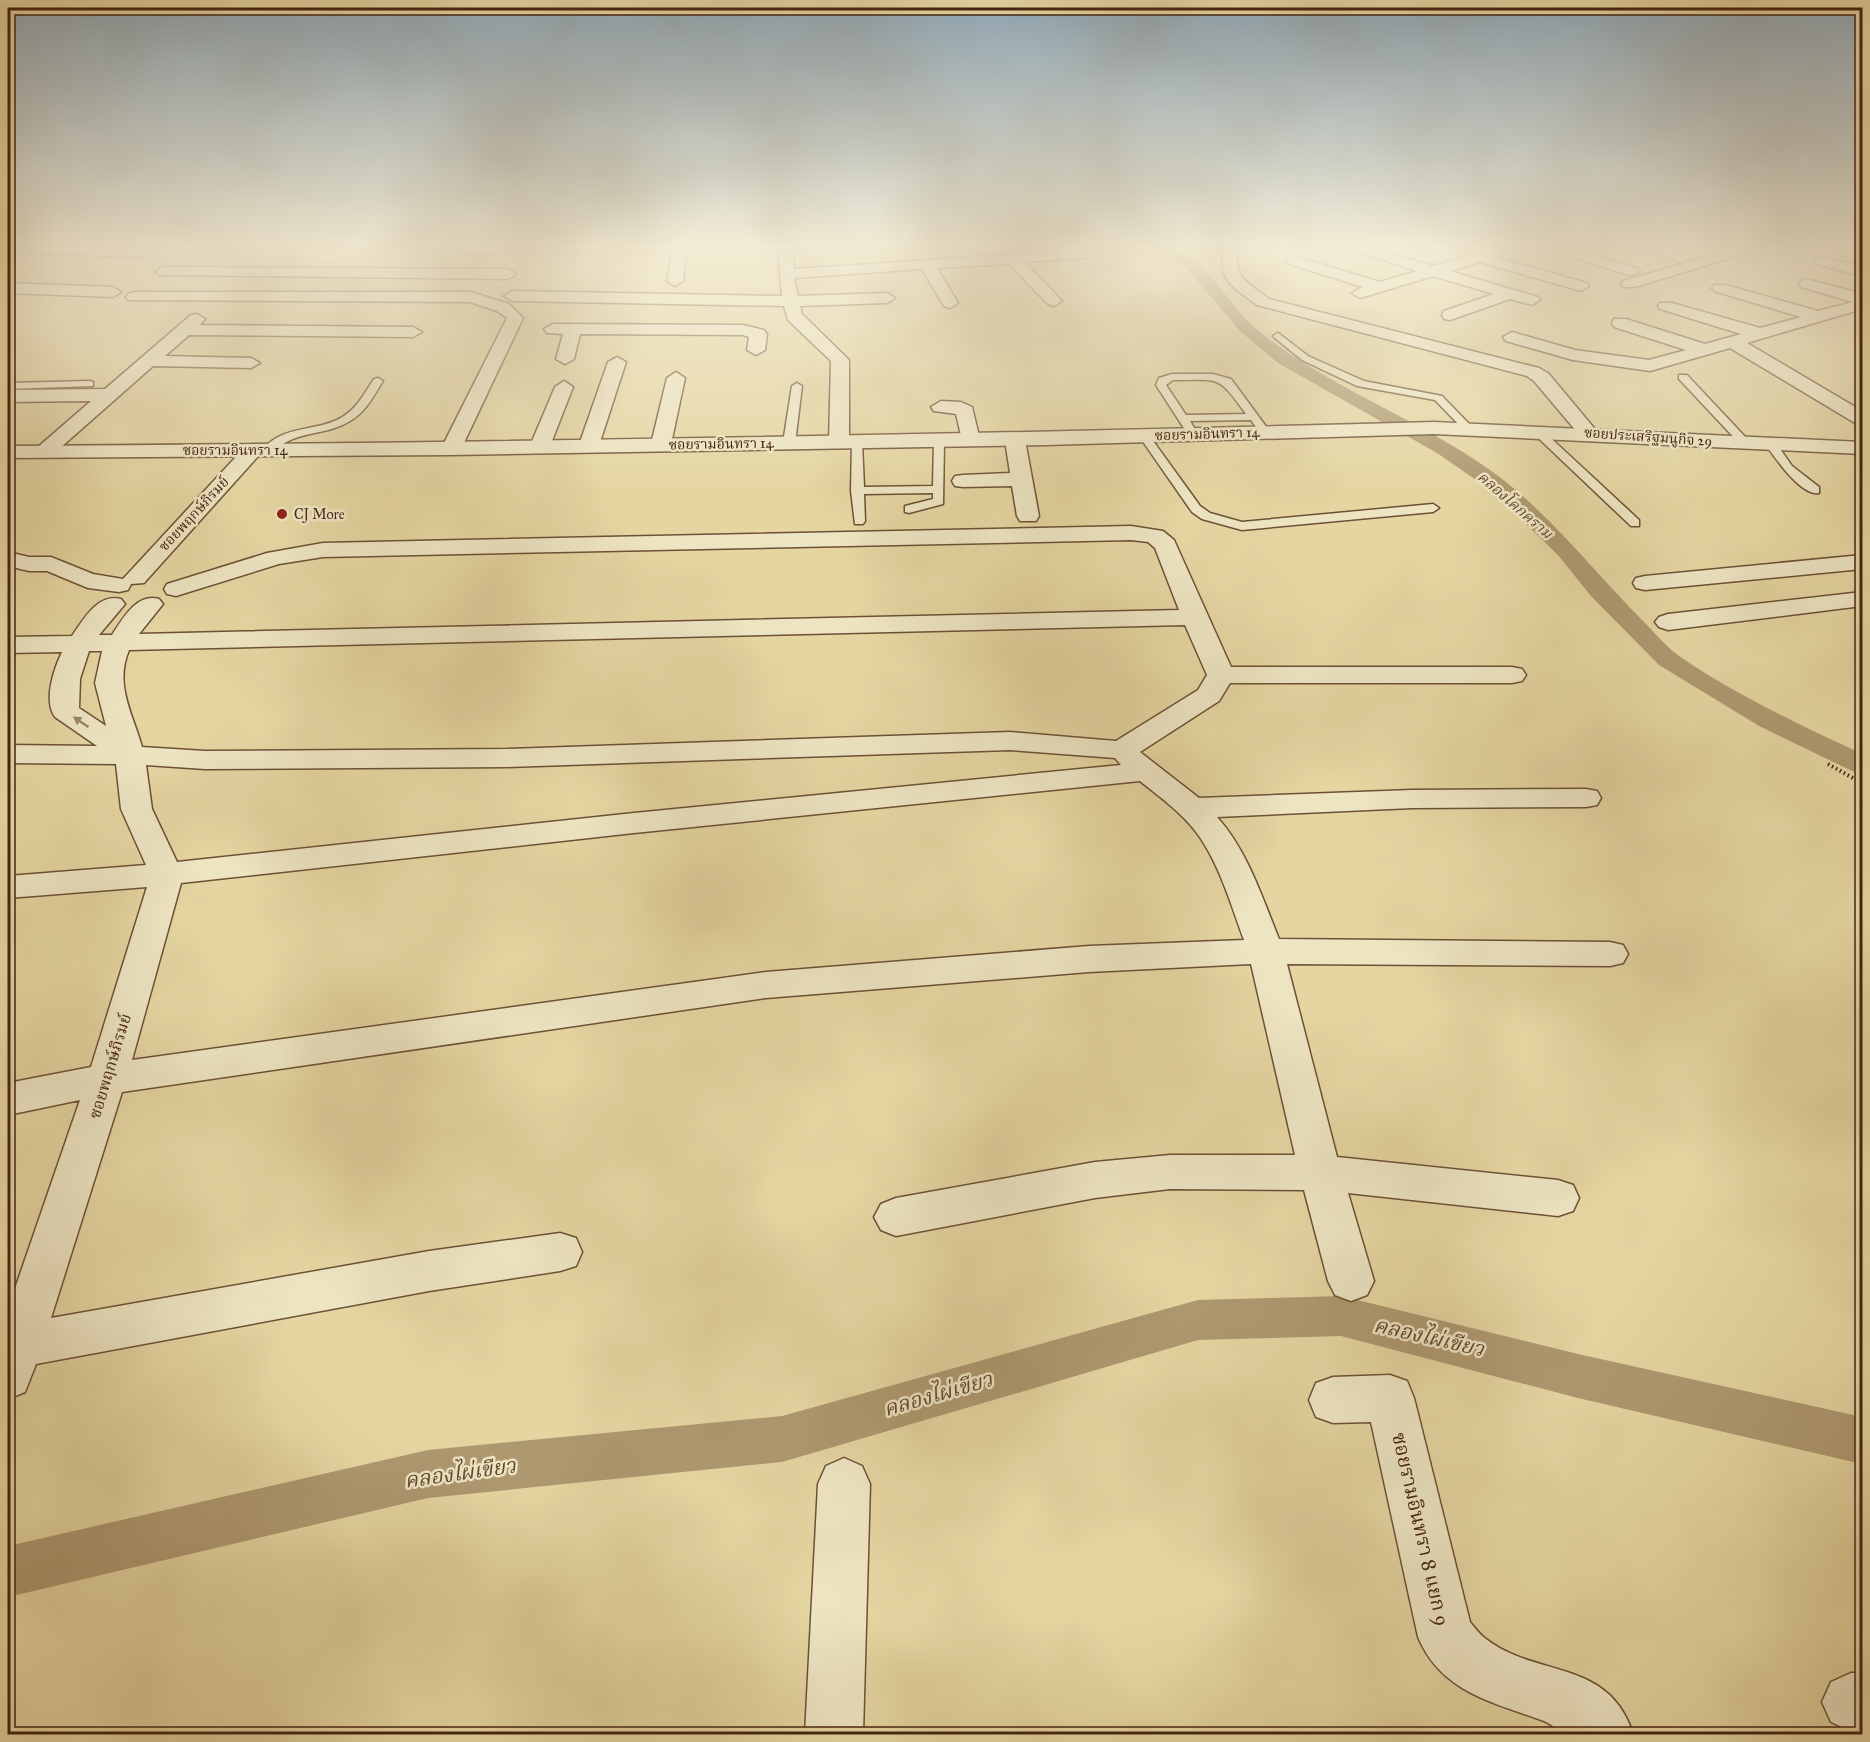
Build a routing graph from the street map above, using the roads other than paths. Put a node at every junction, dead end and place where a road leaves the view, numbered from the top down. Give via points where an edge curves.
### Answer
1 (186, 328) edge
2 (310, 328) edge
3 (510, 328) edge
4 (560, 328) edge
5 (805, 328) edge
6 (1364, 328) edge
7 (1636, 328) edge
8 (1741, 328) edge
9 (1773, 328) edge
10 (573, 329) junction
11 (413, 332) dead end
12 (1757, 333) junction
13 (812, 336) junction
14 (1278, 336) dead end
15 (1512, 337) dead end
16 (1732, 342) junction
17 (1704, 350) junction
18 (565, 359) dead end
19 (149, 361) junction
20 (617, 362) dead end
21 (251, 363) dead end
22 (1683, 377) dead end
23 (676, 378) dead end
24 (378, 381) dead end
25 (89, 384) dead end
26 (8, 386) edge
27 (797, 386) dead end
28 (564, 387) dead end
29 (110, 395) junction
30 (8, 396) edge
31 (941, 407) dead end
32 (1863, 419) edge
33 (1259, 424) junction
34 (1188, 426) junction
35 (1434, 428) joint
36 (1468, 428) junction
37 (1538, 431) junction
38 (1589, 434) junction
39 (1144, 436) junction
40 (970, 440) junction
41 (1015, 440) junction
42 (938, 441) junction
43 (847, 442) junction
44 (789, 443) junction
45 (1745, 443) junction
46 (661, 444) junction
47 (589, 445) junction
48 (1772, 445) junction
49 (540, 446) junction
50 (1863, 448) edge
51 (451, 449) junction
52 (267, 450) junction
53 (8, 452) edge
54 (45, 452) junction
55 (1021, 479) junction
56 (963, 481) dead end
57 (939, 489) junction
58 (1815, 490) dead end
59 (857, 491) junction
60 (231, 505) dead end
61 (1433, 508) dead end
62 (909, 509) dead end
63 (1028, 516) dead end
64 (859, 521) dead end
65 (1635, 523) dead end
66 (8, 559) edge
67 (1863, 562) edge
68 (175, 576) junction
69 (1646, 584) dead end
70 (122, 589) junction
71 (1863, 598) edge
72 (150, 604) junction
73 (1194, 617) junction
74 (1668, 622) dead end
75 (120, 644) junction
76 (8, 645) edge
77 (79, 645) junction
78 (1221, 675) junction
79 (1512, 675) dead end
80 (8, 754) edge
81 (130, 755) junction
82 (1133, 761) junction
83 (1586, 798) dead end
84 (1192, 808) junction
85 (167, 874) junction
86 (8, 887) edge
87 (1266, 951) junction
88 (1610, 954) dead end
89 (106, 1079) junction
90 (8, 1099) edge
91 (1321, 1173) junction
92 (1557, 1198) dead end
93 (896, 1217) dead end
94 (560, 1252) dead end
95 (1351, 1281) dead end
96 (11, 1356) edge
97 (1333, 1400) dead end
98 (844, 1484) dead end
99 (834, 1734) edge
100 (1604, 1734) edge

1 - 19 street
2 - 11 street
3 - 51 street
4 - 10 street
5 - 13 street
6 - 38 street via 1533,372
7 - 17 street
8 - 12 street
9 - 12 street
10 - 13 street via 663,339 743,330 758,334 757,344
10 - 18 street
12 - 16 street
13 - 43 street via 840,360
14 - 36 lane via 1305,358 1361,384 1438,398
15 - 17 street via 1570,354 1642,366
16 - 17 street
16 - 32 street
19 - 21 street
19 - 29 street
20 - 47 street
22 - 45 lane
23 - 46 street
24 - 52 lane via 356,412 346,419 283,436
25 - 26 lane
27 - 44 lane
28 - 49 street
29 - 30 street
29 - 54 street
31 - 40 street via 965,411
33 - 34 street, ซอยรามอินทรา 14
33 - 34 lane via 1227,381 1213,376 1169,378 1161,386
33 - 35 street, ซอยรามอินทรา 14
34 - 39 street, ซอยรามอินทรา 14
35 - 36 street, ซอยประเสริฐมนูกิจ 29
36 - 37 street, ซอยประเสริฐมนูกิจ 29
37 - 38 street, ซอยประเสริฐมนูกิจ 29
37 - 65 lane
38 - 45 street, ซอยประเสริฐมนูกิจ 29
39 - 41 street, ซอยรามอินทรา 14
39 - 61 lane via 1196,509 1226,523 1263,525
40 - 41 street, ซอยรามอินทรา 14
40 - 42 street, ซอยรามอินทรา 14
41 - 55 street
42 - 43 street, ซอยรามอินทรา 14
42 - 57 lane
43 - 44 street, ซอยรามอินทรา 14
43 - 59 lane
44 - 46 street, ซอยรามอินทรา 14
45 - 48 street, ซอยประเสริฐมนูกิจ 29
46 - 47 street, ซอยรามอินทรา 14
47 - 49 street, ซอยรามอินทรา 14
48 - 50 street, ซอยประเสริฐมนูกิจ 29
48 - 58 lane via 1788,468
49 - 51 street, ซอยรามอินทรา 14
51 - 52 street, ซอยรามอินทรา 14
52 - 54 street, ซอยรามอินทรา 14
52 - 60 street, ซอยพฤกษ์ภิรมย์
52 - 70 street, ซอยพฤกษ์ภิรมย์
53 - 54 street, ซอยรามอินทรา 14
55 - 56 street
55 - 63 street
57 - 59 lane
57 - 62 lane via 936,504
59 - 64 lane
66 - 70 street via 63,567 87,581
67 - 69 street
68 - 70 street, ซอยพฤกษ์ภิรมย์
68 - 72 street via 166,597
68 - 73 street via 323,550 1131,533 1155,536 1166,545
70 - 72 street via 135,606
70 - 77 street, ซอยพฤกษ์ภิรมย์
71 - 74 street
72 - 75 street
73 - 75 street
73 - 78 street
75 - 77 street
75 - 81 street via 110,672 110,702
76 - 77 street
81 -> 77 street, ซอยพฤกษ์ภิรมย์ via 65,711 63,686
78 - 79 street
78 - 82 street via 1209,695
80 - 81 street
81 - 82 street via 216,760 506,758 1010,741
81 - 85 street via 134,798
82 - 84 street
82 - 85 street via 634,823
83 - 84 street via 1412,799
84 - 87 street via 1213,832 1236,874
85 - 86 street
85 - 89 street, ซอยพฤกษ์ภิรมย์
87 - 88 street
87 - 89 street via 1089,959 766,986
87 - 91 street via 1299,1099
89 - 90 street
89 - 96 street, ซอยพฤกษ์ภิรมย์
91 - 92 street
91 - 93 street via 1170,1172 1095,1180
91 - 95 street
94 - 96 street via 429,1271
97 - 100 street, ซอยรามอินทรา 8 แยก 9 via 1390,1398 1446,1637 1466,1659 1490,1673 1568,1701 1594,1719
98 - 99 street

